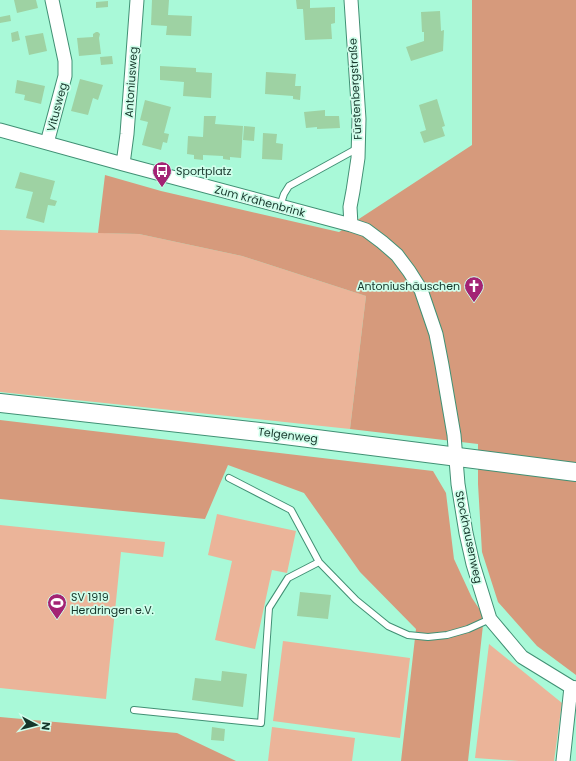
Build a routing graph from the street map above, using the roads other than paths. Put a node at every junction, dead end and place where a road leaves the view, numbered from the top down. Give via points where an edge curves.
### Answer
1 (52, 0) edge
2 (137, 0) edge
3 (351, 0) edge
4 (0, 130) edge
5 (47, 142) junction
6 (358, 148) junction
7 (123, 164) junction
8 (280, 206) junction
9 (351, 225) junction
10 (442, 365) joint
11 (0, 403) edge
12 (455, 456) junction
13 (576, 472) edge
14 (229, 478) dead end
15 (319, 562) junction
16 (490, 619) junction
17 (574, 688) edge
18 (134, 710) dead end
19 (563, 761) edge

1 - 5 street, Vitusweg via 66,76
2 - 7 street, Antoniusweg
3 - 6 street, Fürstenbergstraße via 359,119
4 - 5 street, Zum Krähenbrink
5 - 7 street, Zum Krähenbrink
6 - 8 lane via 289,186
6 - 9 street, Fürstenbergstraße via 350,207
7 - 8 street, Zum Krähenbrink
8 - 9 street, Zum Krähenbrink
9 - 10 street, Zum Krähenbrink via 366,230 382,242 397,256 421,290 436,334
10 - 12 street, Stockhausenweg
11 - 12 main road, Telgenweg
12 - 13 main road, Telgenweg
12 - 16 street, Stockhausenweg via 466,533
14 - 15 lane via 291,510
15 - 16 lane via 356,600 388,626 408,635 447,635
15 - 18 lane via 288,578 269,608 260,723
16 - 17 street, Stockhausenweg via 522,657
17 - 19 street

